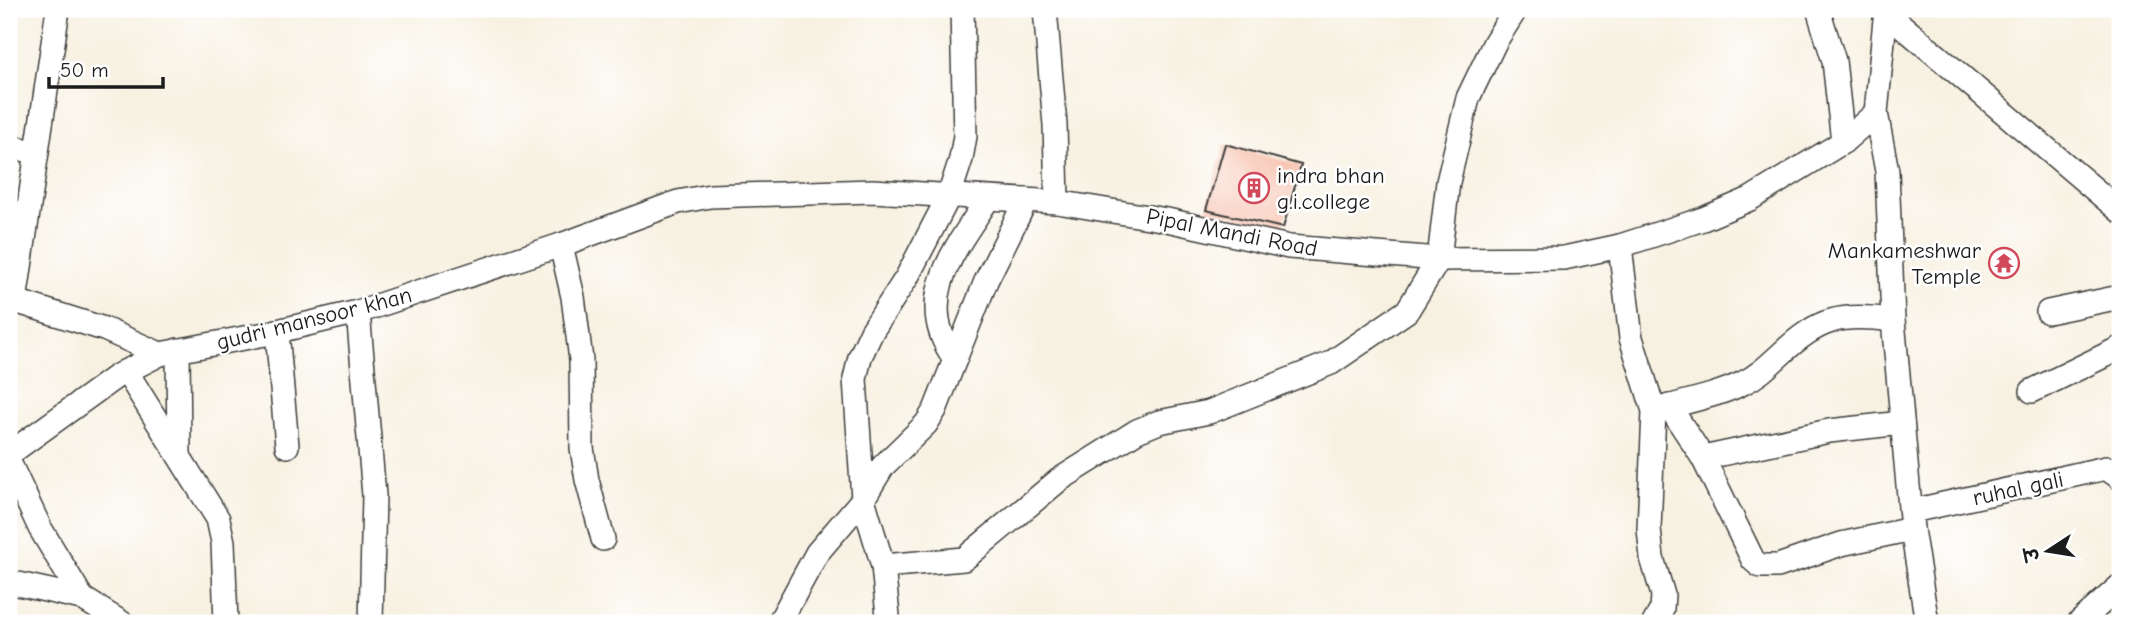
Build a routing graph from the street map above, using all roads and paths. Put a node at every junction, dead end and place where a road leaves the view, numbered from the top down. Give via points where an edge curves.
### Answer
1 (58, 9) edge
2 (962, 9) edge
3 (1045, 9) edge
4 (1516, 9) edge
5 (1818, 9) edge
6 (1887, 11) edge
7 (1877, 113) junction
8 (1843, 142) junction
9 (9, 147) edge
10 (37, 152) junction
11 (949, 196) junction
12 (988, 199) junction
13 (1026, 200) junction
14 (678, 202) joint
15 (1057, 202) junction
16 (2120, 211) edge
17 (561, 245) junction
18 (1620, 246) junction
19 (1439, 258) junction
20 (2120, 297) edge
21 (12, 300) edge
22 (358, 312) junction
23 (2048, 312) dead end
24 (1893, 320) junction
25 (277, 331) junction
26 (2120, 348) edge
27 (169, 352) junction
28 (955, 359) junction
29 (126, 371) junction
30 (2032, 391) dead end
31 (1662, 409) junction
32 (1902, 424) junction
33 (287, 446) dead end
34 (9, 454) edge
35 (179, 456) junction
36 (1703, 458) junction
37 (9, 461) edge
38 (2120, 478) edge
39 (863, 499) junction
40 (1912, 520) junction
41 (603, 540) dead end
42 (883, 566) junction
43 (9, 582) edge
44 (2120, 586) edge
45 (82, 598) junction
46 (888, 616) dead end
47 (121, 623) edge
48 (226, 623) edge
49 (371, 623) edge
50 (779, 623) edge
51 (1654, 623) edge
52 (1927, 623) edge
53 (2079, 623) edge

1 - 10 street
2 - 11 street via 965,136
3 - 15 street
4 - 19 street via 1495,42 1465,108 1448,182
5 - 8 street via 1835,61
6 - 7 street
6 - 16 street
7 - 8 street, Pipal Mandi Road
7 - 24 street via 1887,171
8 - 18 street, Pipal Mandi Road via 1750,200
9 - 10 street
10 - 21 street
11 - 12 street, Pipal Mandi Road
11 - 14 street, Pipal Mandi Road via 873,191 710,196
11 - 39 street via 860,356 855,399
12 - 13 street, Pipal Mandi Road
12 - 28 street via 948,259 941,281 938,328
13 - 15 street, Pipal Mandi Road
13 - 28 street
14 - 17 street, gudri mansoor khan
15 - 19 street, Pipal Mandi Road via 1289,247
17 - 22 street, gudri mansoor khan
17 - 41 street via 580,349 586,481
18 - 19 street, Pipal Mandi Road via 1564,258
18 - 31 street via 1631,338
19 - 42 street via 1406,311 1331,363 1209,412 1137,431 1059,480 964,559
20 - 23 street
21 - 27 street
22 - 25 street, gudri mansoor khan
22 - 49 street via 374,495
24 - 31 street via 1830,319 1812,327 1741,384
24 - 32 street
25 - 27 street, gudri mansoor khan
25 - 33 street
26 - 30 street
27 - 29 street, gudri mansoor khan
27 - 35 street
28 - 39 street via 936,410 883,467
29 - 34 street, gudri mansoor khan
29 - 35 street
31 - 36 street
31 - 51 street via 1648,529 1663,595
32 - 36 street via 1829,431
32 - 40 street
35 - 48 street via 218,519
36 - 40 street, ruhal gali via 1760,566 1778,566
37 - 45 street via 40,528
38 - 40 street, ruhal gali via 2106,468
39 - 42 street
39 - 50 street via 817,552
40 - 52 street
42 - 46 street
43 - 45 street
44 - 53 street
45 - 47 street

